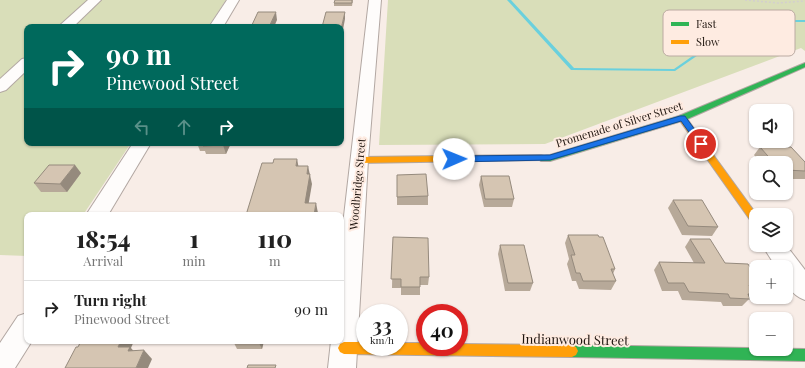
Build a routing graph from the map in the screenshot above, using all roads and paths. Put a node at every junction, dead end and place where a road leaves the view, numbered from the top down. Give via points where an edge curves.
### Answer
1 (94, 0) edge
2 (233, 0) edge
3 (375, 0) edge
4 (745, 0) edge
5 (805, 1) edge
6 (68, 24) edge
7 (218, 24) edge
8 (805, 64) edge
9 (24, 65) edge
10 (0, 87) edge
11 (682, 118) junction
12 (140, 146) edge
13 (359, 160) junction
14 (749, 211) edge
15 (98, 212) edge
16 (778, 252) edge
17 (805, 289) edge
18 (24, 329) edge
19 (344, 348) junction
20 (805, 355) edge
21 (0, 367) edge
22 (342, 368) edge

1 - 6 street
2 - 7 street
3 - 13 street, Woodbridge Street
4 - 5 path via 778,3
8 - 11 street, Promenade of Silver Street
9 - 10 street
11 - 13 street, Promenade of Silver Street via 550,158
11 - 14 street
12 - 15 street
13 - 19 street, Woodbridge Street
16 - 17 street
18 - 21 street
19 - 20 street, Indianwood Street
19 - 22 street, Woodbridge Street

